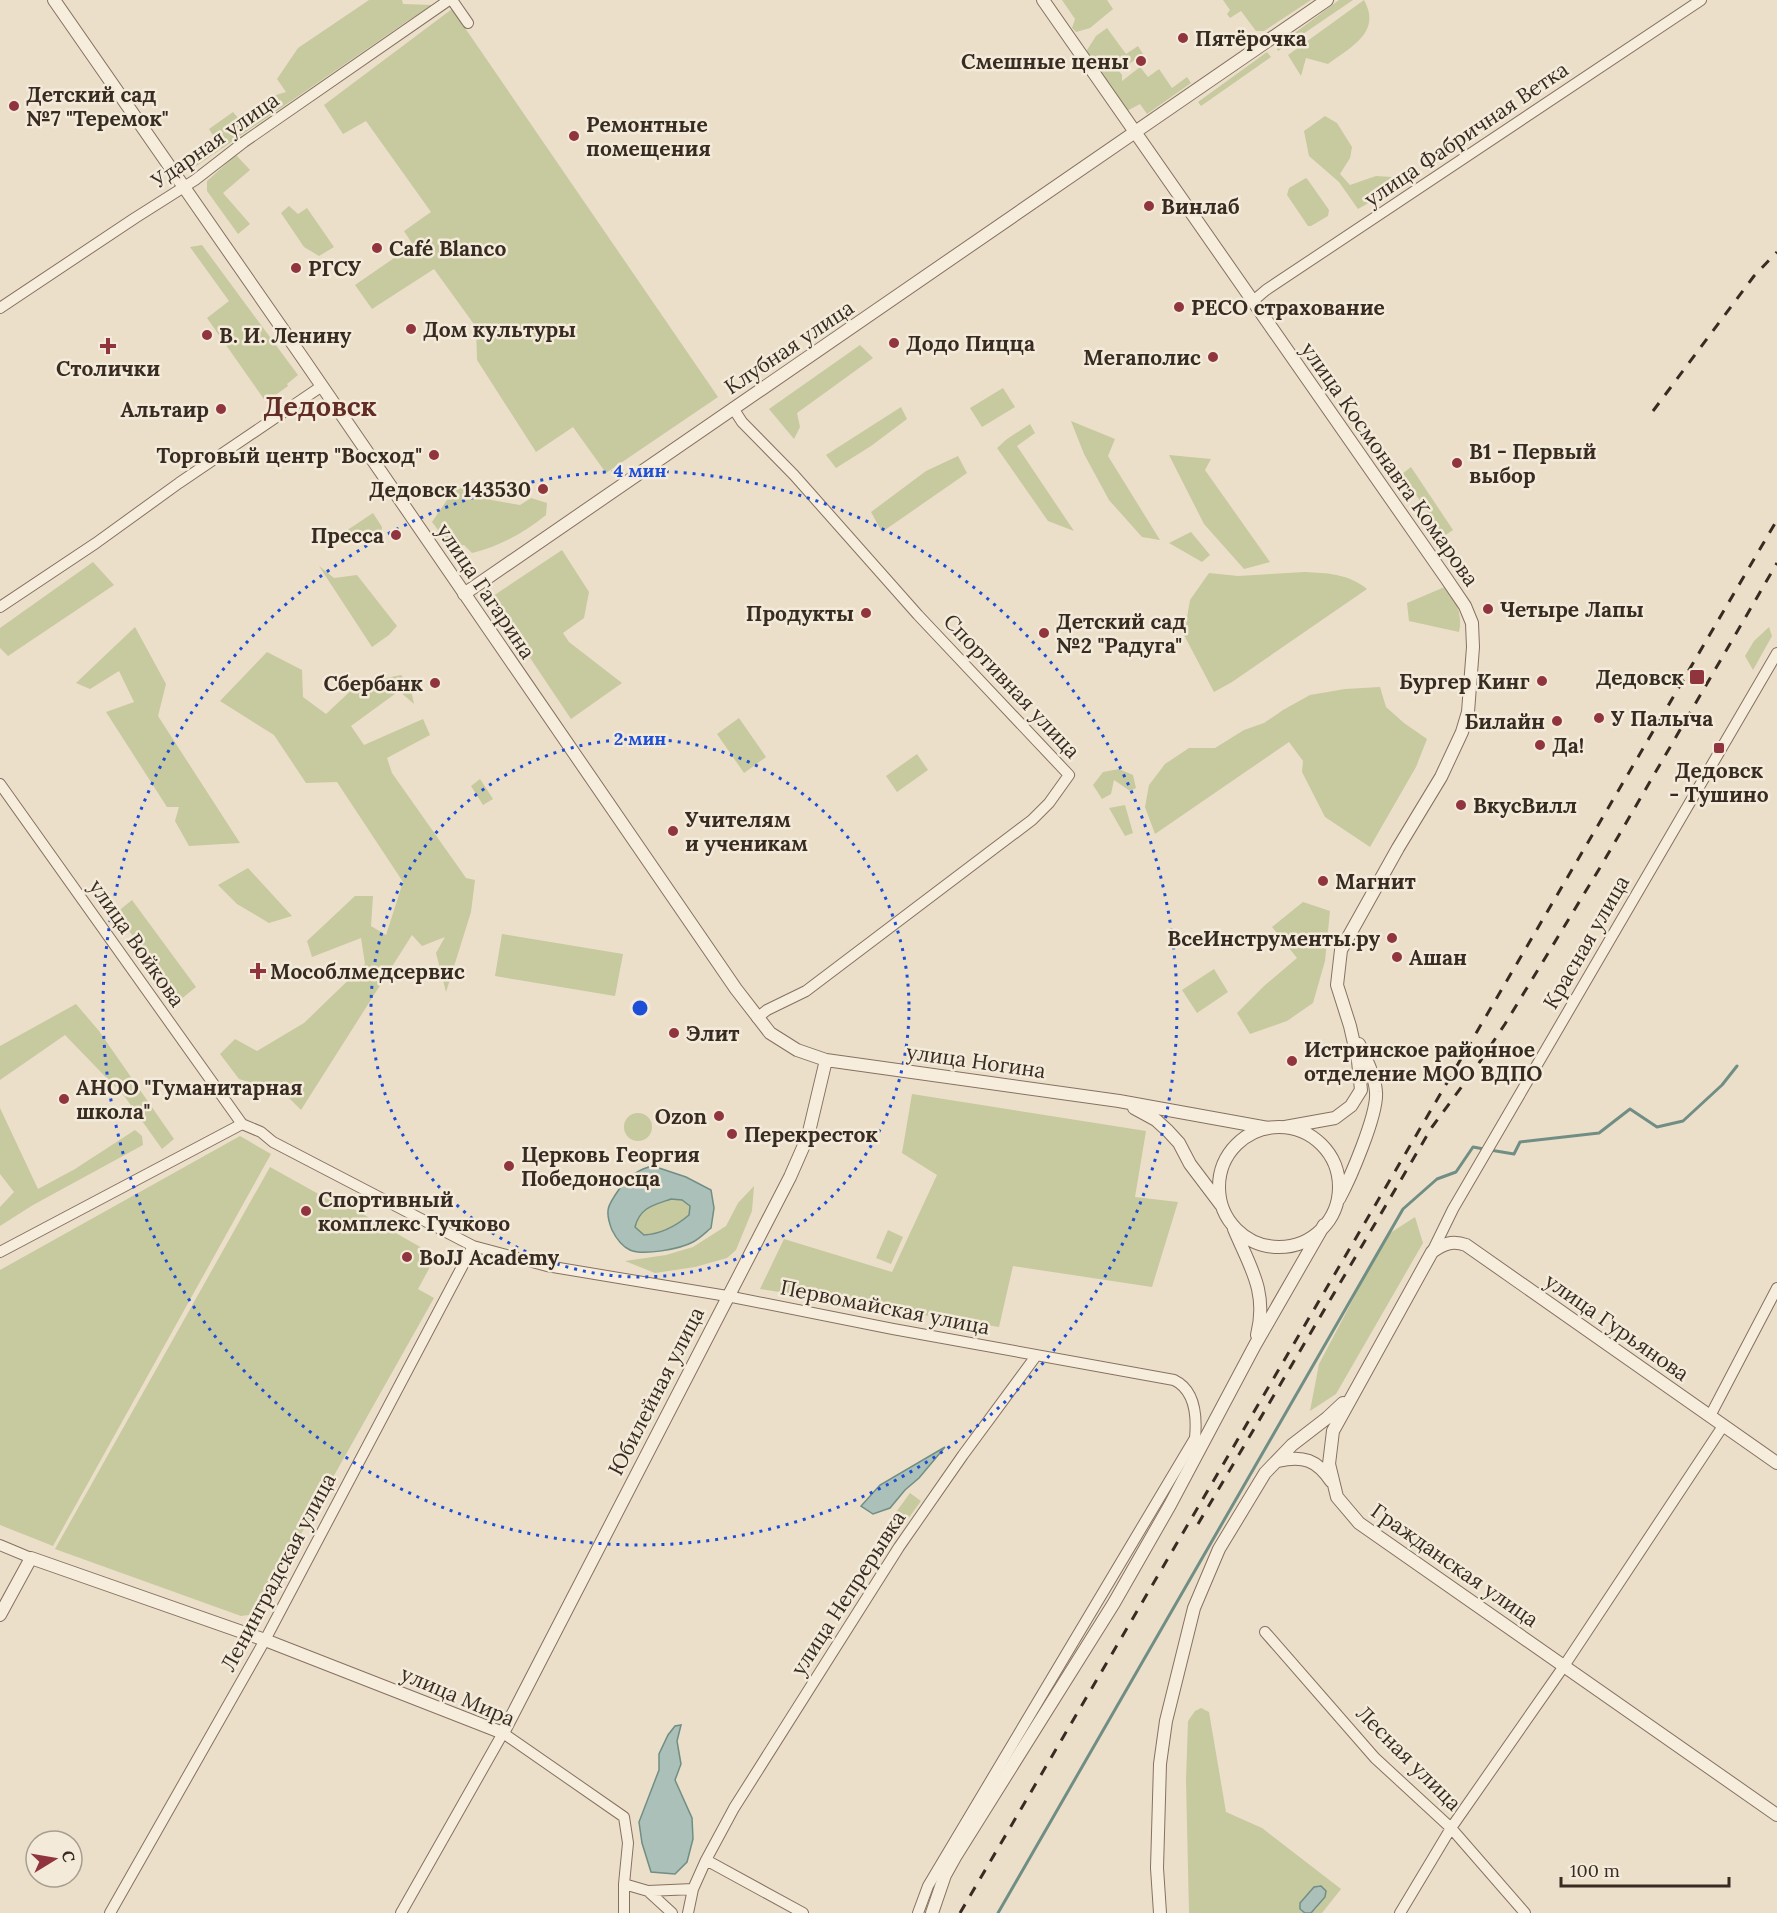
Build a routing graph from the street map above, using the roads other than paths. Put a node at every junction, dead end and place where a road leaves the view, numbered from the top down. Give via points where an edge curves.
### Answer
1 (54, 0) edge
2 (451, 0) edge
3 (1043, 0) edge
4 (1326, 0) edge
5 (1701, 0) edge
6 (468, 22) dead end
7 (1136, 131) junction
8 (183, 188) junction
9 (1253, 301) junction
10 (0, 308) edge
11 (322, 386) junction
12 (733, 408) junction
13 (464, 594) junction
14 (0, 607) edge
15 (1777, 653) edge
16 (0, 784) edge
17 (757, 1018) junction
18 (1350, 1026) junction
19 (826, 1060) junction
20 (1119, 1101) junction
21 (242, 1124) junction
22 (1285, 1127) junction
23 (1268, 1128) junction
24 (1223, 1207) junction
25 (1335, 1207) junction
26 (1232, 1224) junction
27 (1324, 1225) junction
28 (473, 1246) junction
29 (0, 1252) edge
30 (1432, 1252) junction
31 (1777, 1288) edge
32 (727, 1296) junction
33 (1255, 1345) junction
34 (1036, 1356) junction
35 (1355, 1388) junction
36 (1710, 1416) junction
37 (1724, 1426) junction
38 (1278, 1461) junction
39 (1777, 1463) edge
40 (1336, 1492) junction
41 (0, 1545) edge
42 (31, 1558) junction
43 (0, 1615) edge
44 (1265, 1632) dead end
45 (265, 1640) junction
46 (1564, 1666) junction
47 (502, 1733) junction
48 (1777, 1815) edge
49 (1451, 1828) junction
50 (706, 1860) junction
51 (624, 1884) junction
52 (693, 1889) junction
53 (648, 1891) junction
54 (111, 1913) edge
55 (401, 1913) edge
56 (624, 1913) edge
57 (672, 1913) edge
58 (688, 1913) edge
59 (803, 1913) edge
60 (918, 1913) edge
61 (932, 1913) edge
62 (1160, 1913) edge
63 (1400, 1913) edge
64 (1525, 1913) edge

1 - 8 street, улица Гагарина
2 - 6 street, Ударная улица
2 - 8 street, Ударная улица
3 - 7 street, улица Космонавта Комарова
4 - 7 street, Клубная улица
5 - 9 street, улица Фабричная Ветка
7 - 9 street, улица Космонавта Комарова
7 - 12 street, Клубная улица
8 - 10 street, Ударная улица
8 - 11 street, улица Гагарина
9 - 18 street, улица Космонавта Комарова via 1465,606 1472,623 1468,712 1451,758 1341,950 1337,984
11 - 13 street, улица Гагарина
11 - 14 street
12 - 13 street, Клубная улица
12 - 17 street, Спортивная улица via 918,615 1069,775 1032,820 806,991
13 - 17 street, улица Гагарина
15 - 30 street, Красная улица via 1459,1198
16 - 21 street, улица Войкова
17 - 19 street, улица Гагарина via 770,1033 797,1050
18 - 22 street via 1361,1090 1357,1099 1335,1118
18 - 25 street via 1368,1061 1377,1094 1358,1157
19 - 20 street, улица Ногина
19 - 32 street, Юбилейная улица via 808,1136
20 - 23 street, улица Ногина
20 - 24 street via 1156,1120 1168,1131
21 - 28 street, улица Войкова
21 - 29 street
22 - 23 street
22 - 25 street via 1309,1135 1330,1157 1338,1176
23 - 24 street via 1249,1135 1227,1157 1219,1186
24 - 26 street
25 - 27 street
26 - 27 street via 1249,1238 1279,1246 1309,1238
26 - 33 street via 1260,1291 1261,1314
27 - 33 street
28 - 32 street, улица Войкова via 547,1266
28 - 45 street, Ленинградская улица
30 - 35 street, Гражданская улица
30 - 36 street, улица Гурьянова via 1451,1242 1466,1245
31 - 36 street
32 - 34 street, Первомайская улица
32 - 47 street, Юбилейная улица
33 - 61 street via 1114,1603 955,1857
34 - 50 street, улица Непрерывка via 899,1547 734,1808
34 - 60 street, Первомайская улица via 1182,1384 1193,1405 1195,1438 928,1886
35 - 38 street via 1339,1408
35 - 40 street, Гражданская улица via 1333,1431 1329,1464
36 - 37 street, улица Гурьянова
37 - 39 street, улица Гурьянова
37 - 46 street
38 - 40 street via 1298,1458 1317,1465
38 - 62 street via 1265,1473 1219,1549 1191,1619 1166,1721 1160,1764
40 - 46 street, Гражданская улица via 1359,1523
41 - 42 street, улица Мира
42 - 43 street
42 - 45 street, улица Мира
44 - 49 street, Лесная улица via 1375,1758
45 - 47 street, улица Мира
45 - 54 street, Ленинградская улица
46 - 48 street, Гражданская улица
46 - 49 street
47 - 51 street, улица Мира via 624,1817 628,1844
47 - 55 street
49 - 63 street
49 - 64 street, Лесная улица
50 - 52 street
50 - 59 street
51 - 53 street
51 - 56 street
52 - 53 street
52 - 58 street
53 - 57 street

